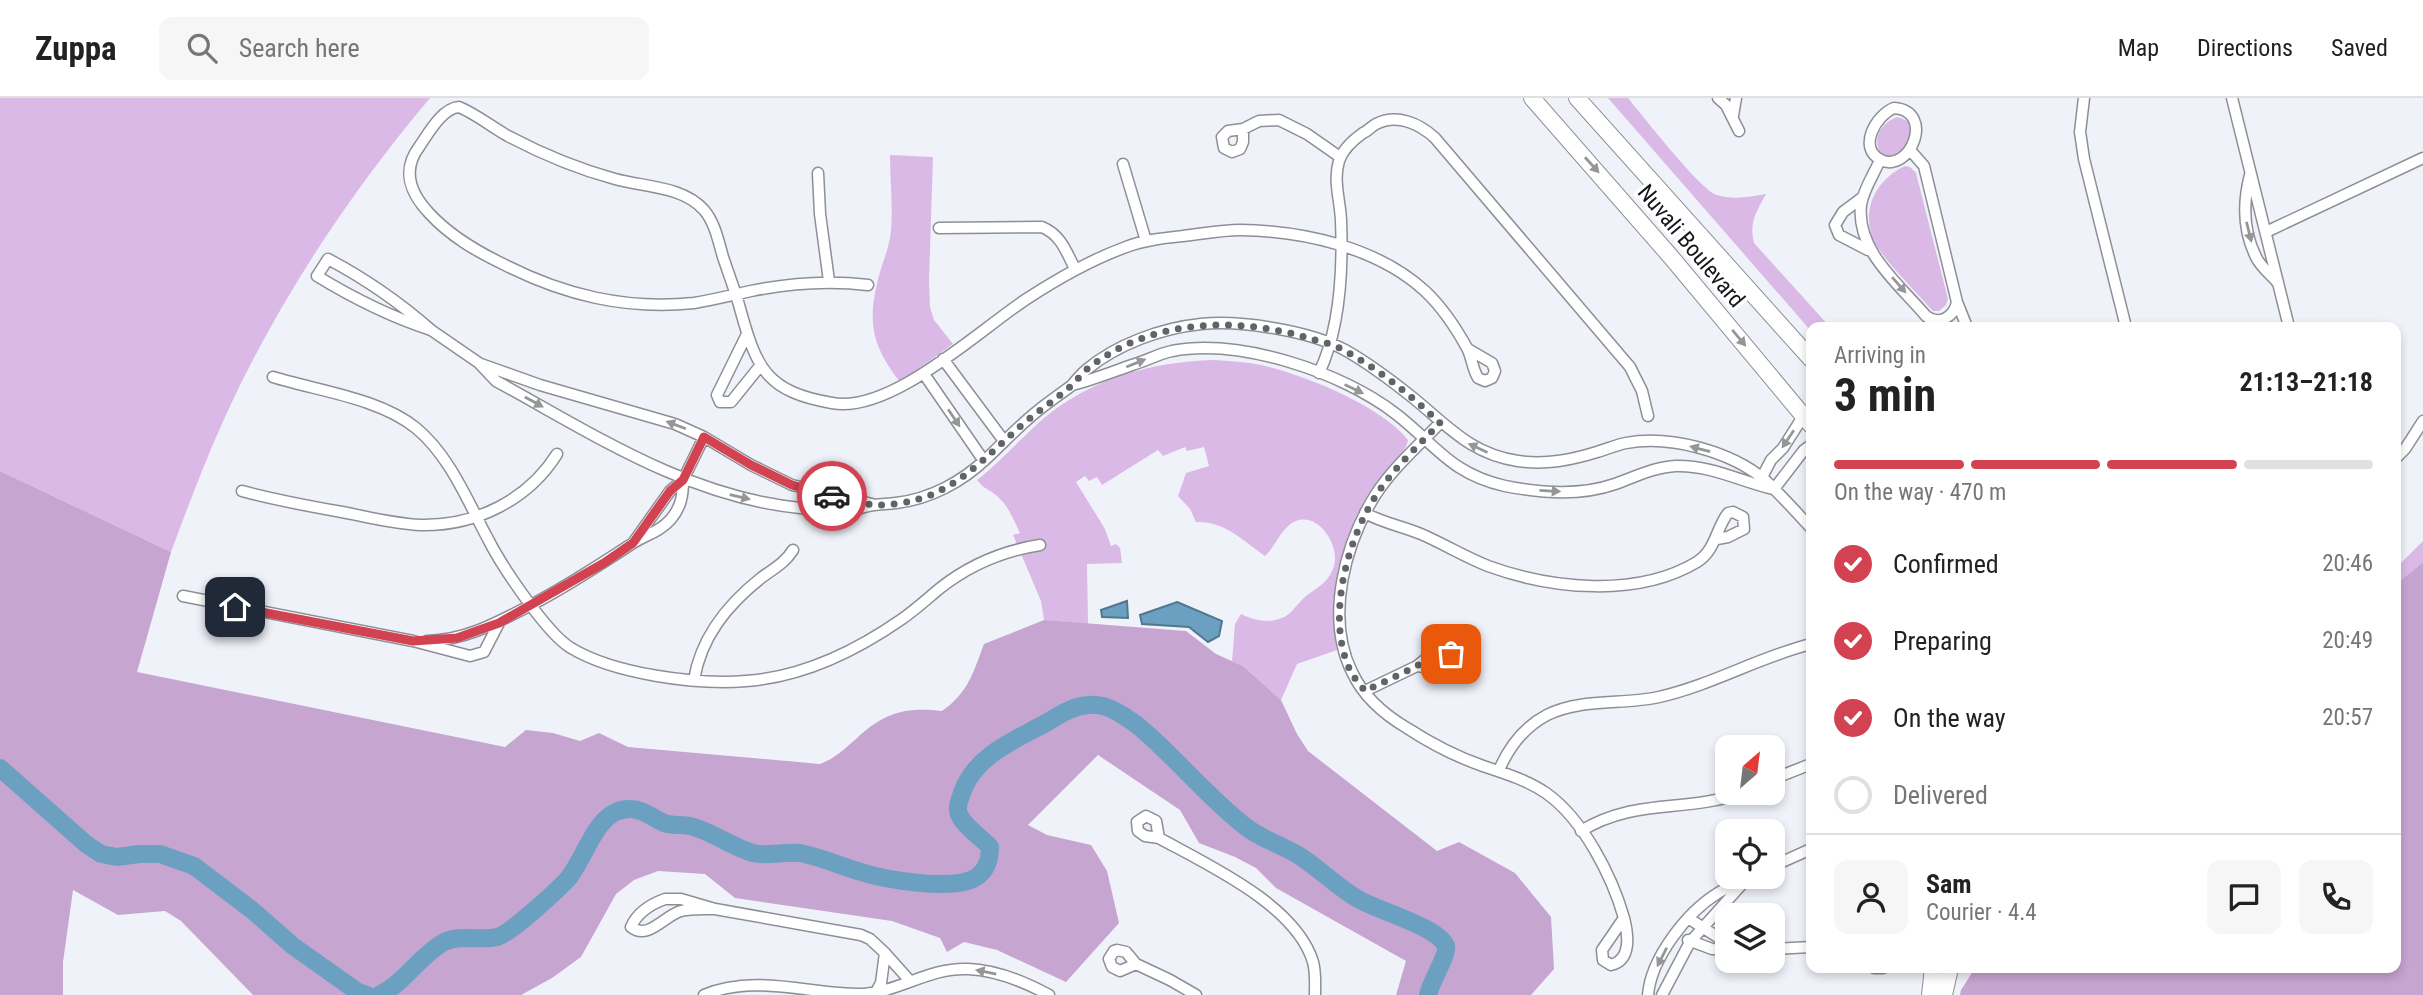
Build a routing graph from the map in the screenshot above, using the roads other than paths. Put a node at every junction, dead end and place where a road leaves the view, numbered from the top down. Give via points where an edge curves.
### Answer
1 (1532, 98) edge
2 (1577, 98) edge
3 (1718, 98) edge
4 (1736, 98) edge
5 (1913, 98) edge
6 (2084, 98) edge
7 (2232, 98) edge
8 (1906, 110) junction
9 (1733, 116) junction
10 (1242, 129) dead end
11 (1739, 131) dead end
12 (1910, 150) junction
13 (1340, 157) junction
14 (2423, 158) edge
15 (1880, 160) junction
16 (1123, 164) dead end
17 (818, 173) dead end
18 (2251, 173) junction
19 (1863, 197) junction
20 (939, 228) dead end
21 (2266, 232) junction
22 (1146, 241) junction
23 (1342, 247) junction
24 (1872, 254) junction
25 (1075, 269) junction
26 (830, 281) junction
27 (2278, 284) junction
28 (868, 285) dead end
29 (736, 294) junction
30 (1957, 302) junction
31 (1926, 316) junction
32 (1929, 322) edge
33 (1965, 322) edge
34 (2125, 322) edge
35 (2288, 322) edge
36 (431, 330) junction
37 (747, 334) junction
38 (1329, 343) junction
39 (1468, 349) dead end
40 (1806, 353) edge
41 (943, 359) junction
42 (479, 363) junction
43 (760, 366) junction
44 (1319, 373) junction
45 (924, 374) junction
46 (273, 377) dead end
47 (1072, 385) junction
48 (1648, 416) dead end
49 (1806, 419) edge
50 (1806, 421) edge
51 (2423, 421) edge
52 (1440, 423) junction
53 (704, 437) junction
54 (1424, 439) junction
55 (1004, 441) junction
56 (1806, 449) edge
57 (2401, 452) edge
58 (557, 454) dead end
59 (984, 461) junction
60 (683, 480) junction
61 (1760, 481) junction
62 (1774, 489) junction
63 (242, 491) dead end
64 (874, 505) junction
65 (1365, 513) junction
66 (476, 516) junction
67 (1806, 523) edge
68 (1717, 539) dead end
69 (1040, 545) dead end
70 (793, 550) dead end
71 (183, 596) dead end
72 (531, 605) junction
73 (499, 623) junction
74 (413, 641) junction
75 (1806, 646) edge
76 (1417, 666) dead end
77 (694, 680) junction
78 (1365, 691) junction
79 (1806, 766) edge
80 (1499, 771) junction
81 (1785, 774) edge
82 (1715, 800) edge
83 (1581, 831) junction
84 (1158, 838) dead end
85 (1806, 851) edge
86 (1785, 861) edge
87 (1726, 889) edge
88 (1739, 889) edge
89 (715, 909) junction
90 (1624, 918) dead end
91 (1688, 918) junction
92 (1702, 928) junction
93 (1677, 932) junction
94 (1715, 936) edge
95 (1690, 942) junction
96 (1806, 947) edge
97 (1785, 948) edge
98 (1715, 949) edge
99 (885, 953) junction
100 (1136, 964) dead end
101 (1932, 973) edge
102 (1949, 973) edge
103 (910, 981) junction
104 (876, 992) junction
105 (704, 995) edge
106 (1049, 995) edge
107 (1196, 995) edge
108 (1315, 995) edge
109 (1648, 995) edge
110 (1662, 995) edge
111 (1930, 995) edge
112 (1944, 995) edge

1 -> 49 main road, Nuvali Boulevard
2 - 40 main road, Nuvali Boulevard
3 - 9 street
4 - 9 street
5 - 8 street
6 - 34 street via 2080,132 2084,159
7 - 18 street
8 - 12 street via 1916,128
8 - 15 street via 1894,108 1877,120 1870,141
9 - 11 street
10 - 13 street via 1259,121 1279,120
12 - 15 street via 1894,161
12 - 30 street via 1924,166
13 - 23 street via 1336,178
13 - 48 street via 1357,137 1377,124 1399,120 1423,128 1435,138 1630,367
14 - 21 street
15 - 19 street
16 - 22 street
17 - 26 street
18 - 21 street
18 -> 27 street via 2244,212 2253,249
19 - 24 street via 1861,226
19 - 24 street via 1843,212 1835,225 1839,235
20 - 25 street via 1042,227 1061,241
21 - 27 street
22 - 23 street via 1241,230 1295,235
22 - 25 street
23 - 38 street
23 - 39 street via 1387,265 1423,290
24 -> 31 street
25 - 41 street
26 - 28 street
26 - 29 street
27 - 35 street
29 - 29 street via 711,220 682,194 564,162 459,107 446,112 413,155 409,171 413,193 440,225 472,248 539,282 598,300 647,305
29 - 37 street
30 - 31 street via 1948,317 1937,321
30 - 33 street
31 - 32 street
36 - 36 street via 410,311 328,259 317,276 403,321
36 - 42 street
37 - 43 street
37 - 43 street via 718,399 731,402
38 - 44 street
38 - 47 street via 1267,327 1202,324 1122,347
38 - 52 street via 1412,396
41 - 45 street
41 - 55 street
53 -> 42 street
42 -> 60 street via 496,381
43 - 45 street via 794,394 841,404 870,400
47 -> 44 street via 1188,348 1246,351
44 -> 54 street via 1385,405
45 -> 59 street
46 - 66 street via 371,404 406,421 436,450
47 - 55 street
50 -> 61 street
51 - 57 street
52 - 54 street
61 -> 52 street via 1716,453 1680,443 1624,443 1566,461 1514,461 1479,449
53 - 60 street
53 - 64 street via 792,485
54 -> 61 street via 1474,477 1525,489 1595,489 1672,466 1705,468
54 - 65 street via 1390,475
55 - 59 street
56 - 62 street
58 - 66 street via 519,496
59 - 64 street via 928,495
60 -> 64 street via 790,507 850,511
60 - 72 street via 683,498 663,528
61 - 62 street
62 - 67 street
63 - 66 street via 405,524 439,524
65 - 68 street via 1486,565 1568,584 1609,585 1664,575 1699,561
65 - 78 street via 1345,572 1340,625 1346,659
66 - 72 street via 494,553
69 - 77 street via 1017,548 978,564 894,625 822,663 747,681
70 - 77 street via 718,621 703,647
71 - 74 street
72 - 73 street
72 - 77 street via 557,638 578,652 630,669
73 - 74 street via 457,638
73 - 74 street via 488,647 477,656
75 - 80 street via 1684,690 1560,710 1518,738
76 - 78 street
78 - 80 street via 1408,729
79 - 81 street
80 - 83 street via 1548,794
82 - 83 street via 1623,812
83 - 90 street via 1608,875
84 - 108 street via 1249,889 1290,925 1312,962
85 - 86 street
87 - 91 street
88 - 92 street
89 - 89 street via 666,899 641,913 631,927 645,931 681,911
89 - 99 street via 861,935
91 - 92 street
91 - 93 street
92 - 94 street
92 - 95 street
93 - 95 street
93 -> 109 street via 1653,974
95 - 98 street
95 - 110 street
96 - 97 street
99 - 103 street
99 - 104 street
100 - 107 street
101 - 111 main road
102 - 112 main road
103 - 104 street
106 -> 103 street via 976,969 948,970
104 - 105 street via 828,994 762,986

